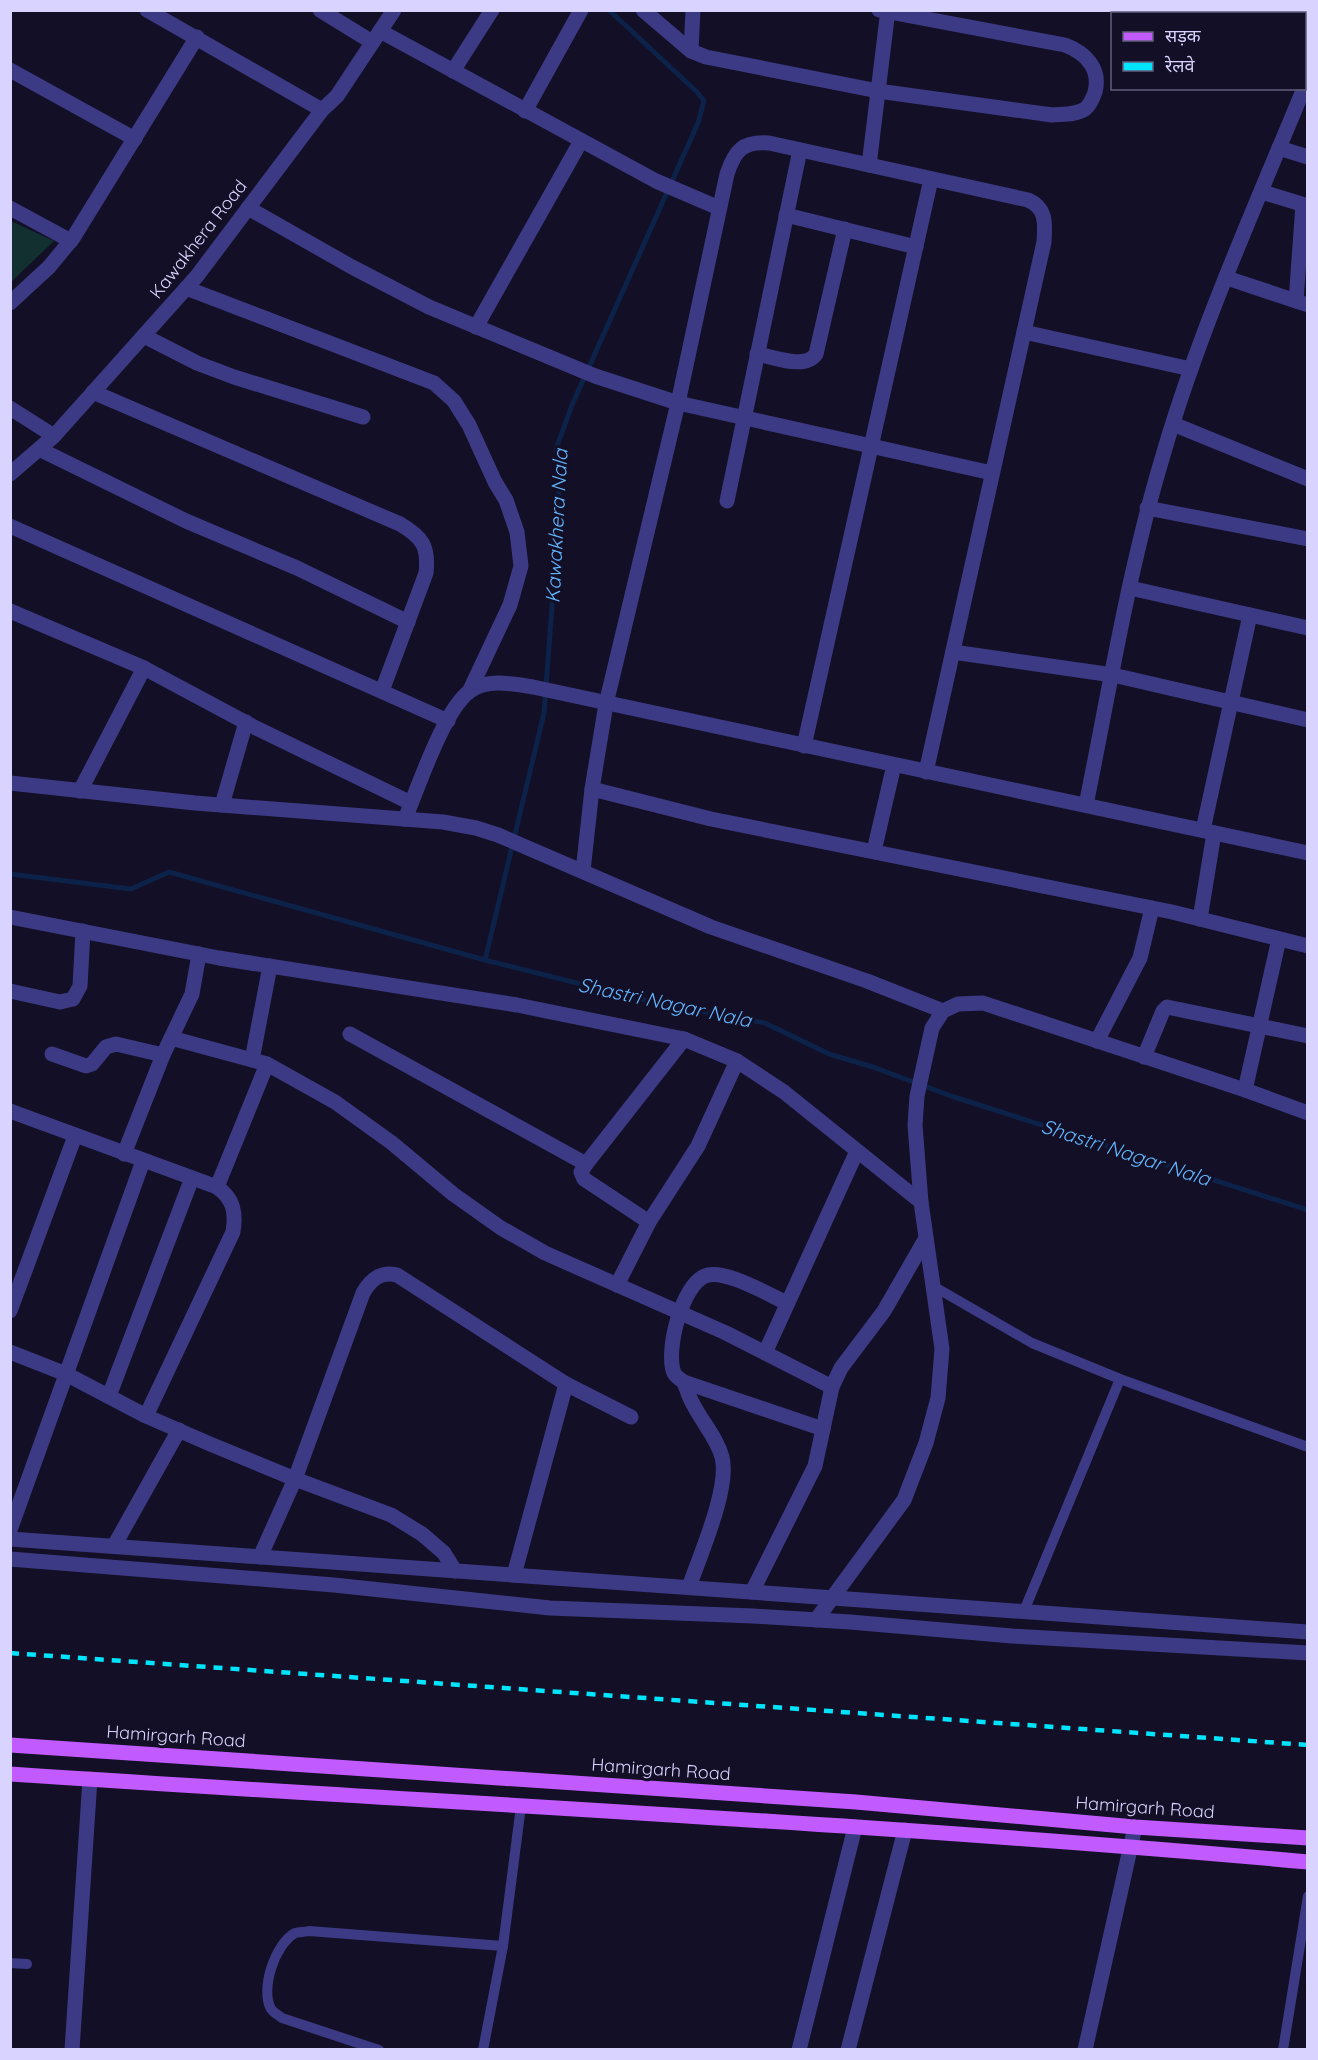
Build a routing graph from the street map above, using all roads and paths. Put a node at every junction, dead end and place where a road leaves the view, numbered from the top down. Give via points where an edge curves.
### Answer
1 (147, 10) edge
2 (320, 10) edge
3 (394, 10) edge
4 (492, 10) edge
5 (581, 10) edge
6 (643, 10) edge
7 (693, 10) edge
8 (885, 11) edge
9 (376, 37) junction
10 (197, 38) junction
11 (691, 51) junction
12 (10, 70) edge
13 (453, 71) junction
14 (1303, 90) edge
15 (878, 91) junction
16 (322, 110) junction
17 (525, 111) junction
18 (135, 139) junction
19 (581, 141) junction
20 (1279, 148) junction
21 (800, 150) junction
22 (1308, 156) edge
23 (869, 165) junction
24 (932, 179) junction
25 (1262, 192) junction
26 (1305, 206) edge
27 (10, 208) edge
28 (248, 208) junction
29 (719, 208) junction
30 (786, 215) junction
31 (845, 229) junction
32 (70, 241) junction
33 (916, 246) junction
34 (1227, 278) junction
35 (186, 288) junction
36 (10, 303) edge
37 (1302, 303) edge
38 (476, 327) junction
39 (1024, 332) junction
40 (144, 336) junction
41 (757, 354) junction
42 (1191, 369) junction
43 (93, 392) junction
44 (678, 403) junction
45 (10, 408) edge
46 (363, 417) dead end
47 (744, 418) junction
48 (1173, 424) junction
49 (54, 436) junction
50 (871, 446) junction
51 (39, 449) junction
52 (992, 473) junction
53 (10, 474) edge
54 (1308, 479) edge
55 (727, 501) dead end
56 (1147, 508) junction
57 (10, 526) edge
58 (1308, 539) edge
59 (1130, 588) junction
60 (10, 611) edge
61 (1250, 615) junction
62 (408, 622) junction
63 (1308, 628) edge
64 (953, 652) junction
65 (144, 668) junction
66 (1113, 675) junction
67 (470, 690) junction
68 (382, 691) junction
69 (1231, 702) junction
70 (606, 704) junction
71 (1308, 720) edge
72 (448, 721) junction
73 (246, 722) junction
74 (804, 746) junction
75 (894, 765) junction
76 (926, 771) junction
77 (10, 783) edge
78 (592, 789) junction
79 (80, 791) junction
80 (411, 803) junction
81 (222, 805) junction
82 (1086, 805) junction
83 (405, 819) junction
84 (1209, 832) junction
85 (874, 851) junction
86 (1308, 853) edge
87 (582, 872) junction
88 (1152, 908) junction
89 (10, 917) edge
90 (1200, 919) junction
91 (83, 931) junction
92 (1279, 939) junction
93 (1308, 946) edge
94 (199, 954) junction
95 (270, 966) junction
96 (10, 991) edge
97 (943, 1011) junction
98 (1259, 1024) junction
99 (350, 1034) dead end
100 (1308, 1036) edge
101 (171, 1038) junction
102 (684, 1039) junction
103 (1097, 1041) junction
104 (52, 1054) dead end
105 (164, 1055) junction
106 (1144, 1057) junction
107 (737, 1061) junction
108 (260, 1062) junction
109 (1245, 1090) junction
110 (10, 1111) edge
111 (1308, 1113) edge
112 (75, 1136) junction
113 (857, 1151) junction
114 (124, 1154) junction
115 (143, 1161) junction
116 (586, 1164) junction
117 (192, 1178) junction
118 (218, 1187) junction
119 (921, 1202) junction
120 (649, 1222) junction
121 (926, 1238) junction
122 (617, 1285) junction
123 (933, 1286) junction
124 (787, 1303) junction
125 (10, 1311) edge
126 (679, 1313) junction
127 (10, 1352) edge
128 (765, 1353) junction
129 (66, 1374) junction
130 (1120, 1379) junction
131 (684, 1382) junction
132 (566, 1384) junction
133 (832, 1388) junction
134 (109, 1396) junction
135 (146, 1416) junction
136 (631, 1417) dead end
137 (823, 1429) junction
138 (179, 1430) junction
139 (1308, 1447) edge
140 (295, 1479) junction
141 (10, 1530) edge
142 (10, 1539) edge
143 (114, 1546) junction
144 (260, 1557) junction
145 (10, 1559) edge
146 (455, 1571) junction
147 (514, 1575) junction
148 (690, 1587) junction
149 (752, 1592) junction
150 (833, 1598) junction
151 (1024, 1611) junction
152 (816, 1620) junction
153 (1308, 1632) edge
154 (1308, 1653) edge
155 (10, 1745) edge
156 (10, 1774) edge
157 (90, 1779) junction
158 (521, 1806) junction
159 (855, 1827) junction
160 (1135, 1827) junction
161 (905, 1830) junction
162 (1308, 1838) edge
163 (1129, 1846) junction
164 (1308, 1862) edge
165 (1308, 1896) edge
166 (503, 1946) junction
167 (10, 1963) edge
168 (27, 1964) dead end
169 (72, 2049) edge
170 (379, 2049) edge
171 (483, 2049) edge
172 (799, 2049) edge
173 (848, 2049) edge
174 (1085, 2049) edge
175 (1283, 2049) edge

1 - 10 street
2 - 9 street
3 - 9 street, Kawakhera Road
4 - 13 street
5 - 17 street
6 - 11 street
7 - 11 street
8 - 15 street
8 - 15 street via 1065,45 1091,63 1097,77 1096,89 1085,109 1052,115
9 - 13 street
9 - 16 street, Kawakhera Road via 337,96
10 - 16 street
10 - 18 street
11 - 15 street
12 - 18 street
13 - 17 street
14 - 20 street
15 - 23 street
16 - 28 street, Kawakhera Road
17 - 19 street
18 - 32 street
19 - 29 street via 656,182
19 - 38 street
20 - 22 street
20 - 25 street
21 - 23 street
21 - 29 street via 757,142 741,148 733,157
21 - 30 street
23 - 24 street
24 - 33 street
24 - 39 street via 1028,200 1041,209 1044,242
25 - 26 street
25 - 34 street
26 - 37 street
27 - 32 street
28 - 35 street, Kawakhera Road
28 - 38 street via 429,308
29 - 44 street
30 - 31 street
30 - 41 street
31 - 33 street
31 - 41 street via 813,359 801,362
32 - 36 street
33 - 50 street
34 - 37 street
34 - 42 street
35 - 40 street, Kawakhera Road
35 - 67 street via 434,382 454,401 506,500 517,532 521,566 510,605
38 - 44 street via 595,376
39 - 42 street
39 - 52 street
40 - 43 street, Kawakhera Road
40 - 46 street via 234,377
41 - 47 street
42 - 48 street
43 - 49 street, Kawakhera Road
43 - 62 street via 416,534 423,543 427,563
44 - 47 street
44 - 70 street
45 - 49 street
47 - 50 street
47 - 55 street
48 - 54 street
48 - 56 street
49 - 51 street, Kawakhera Road
50 - 52 street
50 - 74 street
51 - 53 street, Kawakhera Road
51 - 62 street
52 - 64 street
56 - 58 street
56 - 59 street
57 - 68 street
59 - 61 street
59 - 66 street
60 - 65 street
61 - 63 street
61 - 69 street
62 - 68 street
64 - 66 street
64 - 76 street
65 - 73 street
65 - 79 street
66 - 69 street
66 - 82 street
67 - 70 street via 505,683
67 - 72 street
68 - 72 street
69 - 71 street
69 - 84 street
70 - 74 street
70 - 78 street
72 - 80 street
73 - 80 street
73 - 81 street
74 - 75 street
75 - 76 street
75 - 85 street
76 - 82 street
77 - 79 street
78 - 85 street via 711,819
78 - 87 street
79 - 81 street
80 - 83 street
81 - 83 street
82 - 84 street
83 - 87 street via 476,828
84 - 86 street
84 - 90 street
85 - 88 street
87 - 97 street via 711,927
88 - 90 street
88 - 103 street via 1140,958
89 - 91 street
90 - 92 street
91 - 94 street
91 - 96 street via 80,986 73,999 60,1002
92 - 93 street
92 - 98 street
94 - 95 street
94 - 101 street via 192,994
95 - 102 street via 517,1005
95 - 108 street
97 - 103 street via 958,1004 983,1003
97 - 119 street via 932,1028 917,1096 915,1125
98 - 100 street
98 - 106 street via 1167,1007
98 - 109 street
99 - 116 street
101 - 105 street
101 - 108 street
102 - 107 street
102 - 116 street
103 - 106 street
104 - 105 street via 86,1066 106,1047 116,1044
105 - 114 street
106 - 109 street
107 - 113 street via 791,1097
107 - 120 street via 698,1146
108 - 118 street
108 - 122 street via 335,1102 501,1228 545,1253
109 - 111 street
110 - 112 street
112 - 114 street
112 - 125 street
113 - 119 street
113 - 124 street
114 - 115 street
115 - 117 street
115 - 129 street
116 - 120 street via 581,1172 585,1179
117 - 118 street
117 - 134 street
118 - 135 street via 233,1204 233,1233
119 - 121 street
120 - 122 street
121 - 123 street
121 - 133 street via 884,1311 840,1368
122 - 126 street
123 - 130 lane via 1032,1343
123 - 150 street via 942,1349 938,1398 926,1443 904,1500
124 - 126 street via 731,1278 710,1275 695,1283
124 - 128 street
126 - 128 street
126 - 131 street via 672,1359 676,1376
127 - 129 street
128 - 133 street
129 - 134 street
129 - 141 street
130 - 139 lane
130 - 151 lane
131 - 137 street
131 - 148 street via 716,1441 725,1474
132 - 136 street
132 - 140 street via 397,1275 381,1274 363,1293
132 - 147 street
133 - 137 street
134 - 135 street
135 - 138 street
137 - 149 street via 805,1488
138 - 140 street
138 - 143 street
140 - 144 street
140 - 146 street via 391,1515 444,1553
142 - 143 street
143 - 144 street
144 - 146 street
145 - 152 street via 334,1585 550,1608
146 - 147 street
147 - 148 street
148 - 149 street
149 - 150 street
150 - 151 street
150 - 152 street
151 - 153 street
152 - 154 street
155 - 160 main road, Hamirgarh Road via 844,1801
156 - 157 main road
157 - 158 main road
157 - 169 street
158 - 159 main road
158 - 166 lane
159 - 161 main road
159 - 172 street
160 - 162 main road, Hamirgarh Road
160 - 163 street
161 - 163 main road
161 - 173 street
163 - 164 main road
163 - 174 street
165 - 175 lane
166 - 170 lane via 309,1931 296,1933 287,1940 272,1965 267,1985 270,2007 275,2013
166 - 171 lane
167 - 168 lane

